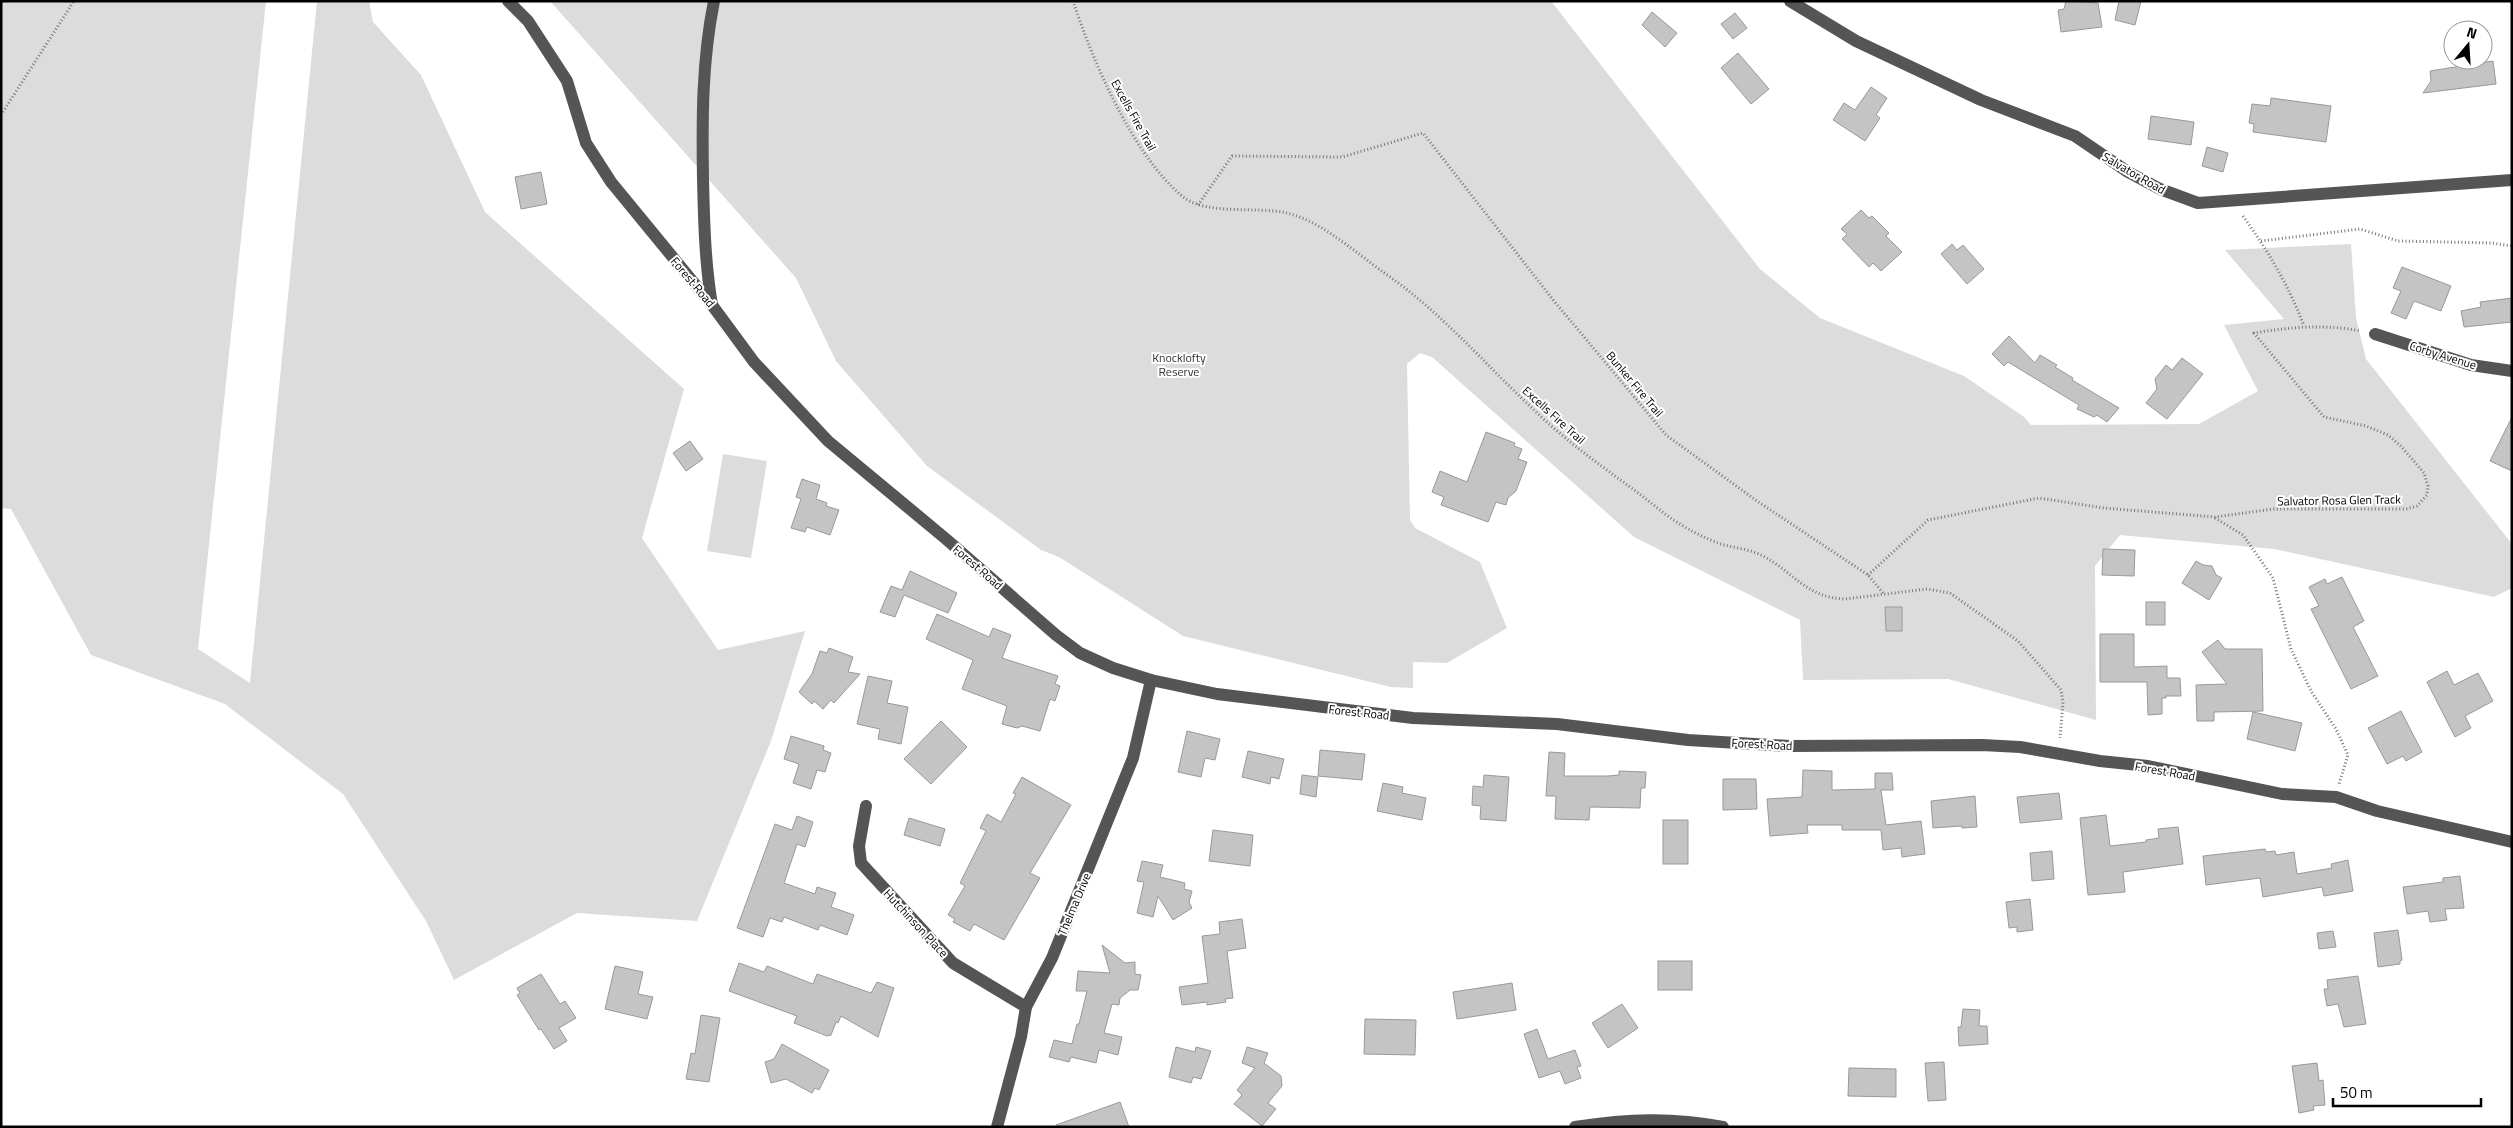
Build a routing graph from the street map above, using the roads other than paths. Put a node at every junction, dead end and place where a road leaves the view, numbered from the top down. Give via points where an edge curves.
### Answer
1 (508, 1) edge
2 (714, 1) edge
3 (1790, 1) edge
4 (2512, 180) edge
5 (712, 305) junction
6 (2375, 334) road end
7 (2512, 371) edge
8 (1151, 680) junction
9 (866, 806) dead end
10 (2512, 842) edge
11 (1026, 1007) junction
12 (997, 1127) edge
13 (1575, 1127) edge
14 (1723, 1127) edge

1 - 5 street, Forest Road via 528,20 568,82 586,143 611,182
2 - 5 street via 705,43 701,112 705,247
3 - 4 street, Salvator Road via 1856,41 1981,100 2075,136 2128,172 2160,189 2198,203
5 - 8 street, Forest Road via 754,362 828,441 1080,653
6 - 7 street, Corby Avenue via 2471,365
8 - 10 street, Forest Road via 1217,694 1413,718 1556,724 1688,740 1790,746 1982,745 2059,753 2100,762 2148,766 2282,794 2336,797 2377,811
8 - 11 street, Thelma Drive via 1130,767 1052,958
9 - 11 street, Hutchinson Place via 859,846 860,863 953,963
11 - 12 street, Thelma Drive
13 - 14 street via 1616,1121 1685,1120

